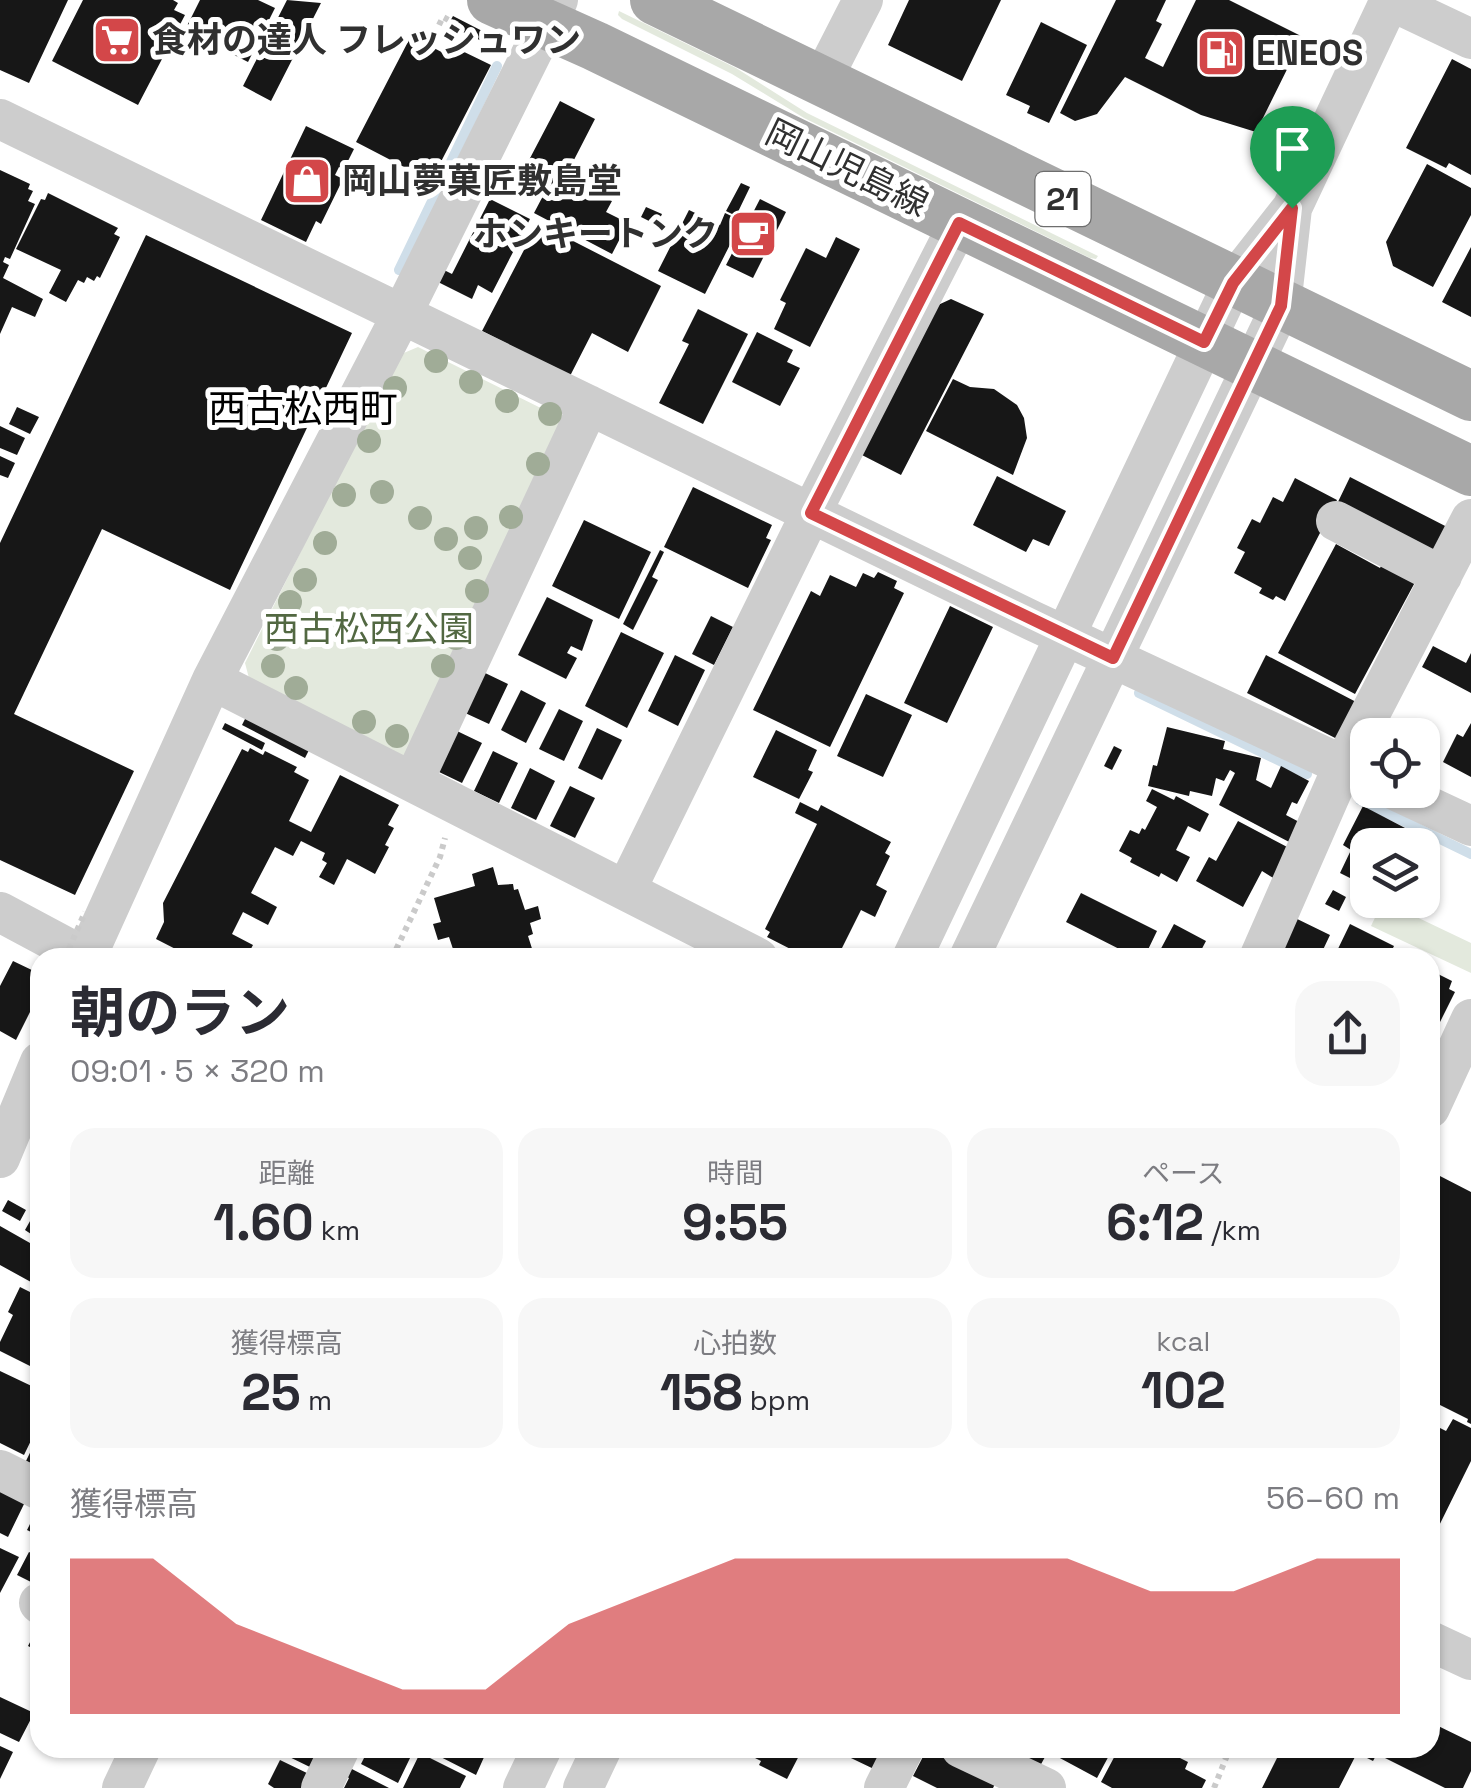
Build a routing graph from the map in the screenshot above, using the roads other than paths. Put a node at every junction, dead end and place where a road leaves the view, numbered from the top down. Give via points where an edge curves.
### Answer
1 (655, 0) edge
2 (863, 0) edge
3 (1390, 0) edge
4 (472, 11) edge
5 (552, 12) edge
6 (1471, 39) edge
7 (822, 80) junction
8 (0, 119) edge
9 (1292, 208) junction
10 (959, 223) junction
11 (1233, 283) junction
12 (1281, 306) junction
13 (402, 314) junction
14 (1204, 342) junction
15 (1253, 364) junction
16 (1471, 396) edge
17 (589, 405) junction
18 (1471, 472) edge
19 (811, 513) junction
20 (1471, 519) edge
21 (1336, 521) dead end
22 (1442, 576) junction
23 (1066, 636) junction
24 (1113, 658) junction
25 (212, 680) junction
26 (1379, 718) edge
27 (1350, 770) edge
28 (413, 782) junction
29 (1350, 782) edge
30 (1432, 808) edge
31 (1471, 826) edge
32 (626, 890) junction
33 (0, 912) edge
34 (67, 948) edge
35 (91, 948) edge
36 (739, 948) edge
37 (917, 948) edge
38 (975, 948) edge
39 (1264, 948) edge
40 (1471, 1019) edge
41 (1445, 1080) edge
42 (30, 1086) edge
43 (0, 1158) edge
44 (0, 1470) edge
45 (30, 1485) edge
46 (1440, 1646) edge
47 (1471, 1660) edge
48 (136, 1758) edge
49 (335, 1758) edge
50 (537, 1758) edge
51 (597, 1758) edge
52 (899, 1758) edge
53 (982, 1758) edge
54 (122, 1788) edge
55 (321, 1788) edge
56 (523, 1788) edge
57 (583, 1788) edge
58 (884, 1788) edge
59 (1046, 1788) edge

1 - 7 main road, 岡山児島線 / 21
2 - 7 street
3 - 6 street
3 - 9 street
4 - 5 main road, 岡山児島線 / 21
5 - 10 main road, 岡山児島線 / 21
5 - 13 street
7 - 11 main road, 岡山児島線 / 21
8 - 13 street
9 - 11 street
9 - 12 street
10 - 14 main road, 岡山児島線 / 21
10 - 19 street
11 - 12 main road, 岡山児島線 / 21
11 - 14 street
12 - 15 street
12 - 16 main road, 岡山児島線 / 21
13 - 17 street
13 - 25 street
14 - 15 main road, 岡山児島線 / 21
14 - 23 street
15 - 18 main road, 岡山児島線 / 21
15 - 24 street
17 - 19 street
17 - 28 street
19 - 23 street
19 - 32 street
20 - 22 street
21 - 22 street
22 - 26 street
23 - 24 street
23 - 37 street
24 - 27 street
24 - 38 street
25 - 28 street
25 - 35 street
28 - 32 street
29 - 39 street
30 - 31 street
32 - 36 street
33 - 34 street
40 - 41 street
42 - 43 street
44 - 45 street
46 - 47 street
48 - 54 street
49 - 55 street
50 - 56 street
51 - 57 street
52 - 58 street
53 - 59 street

